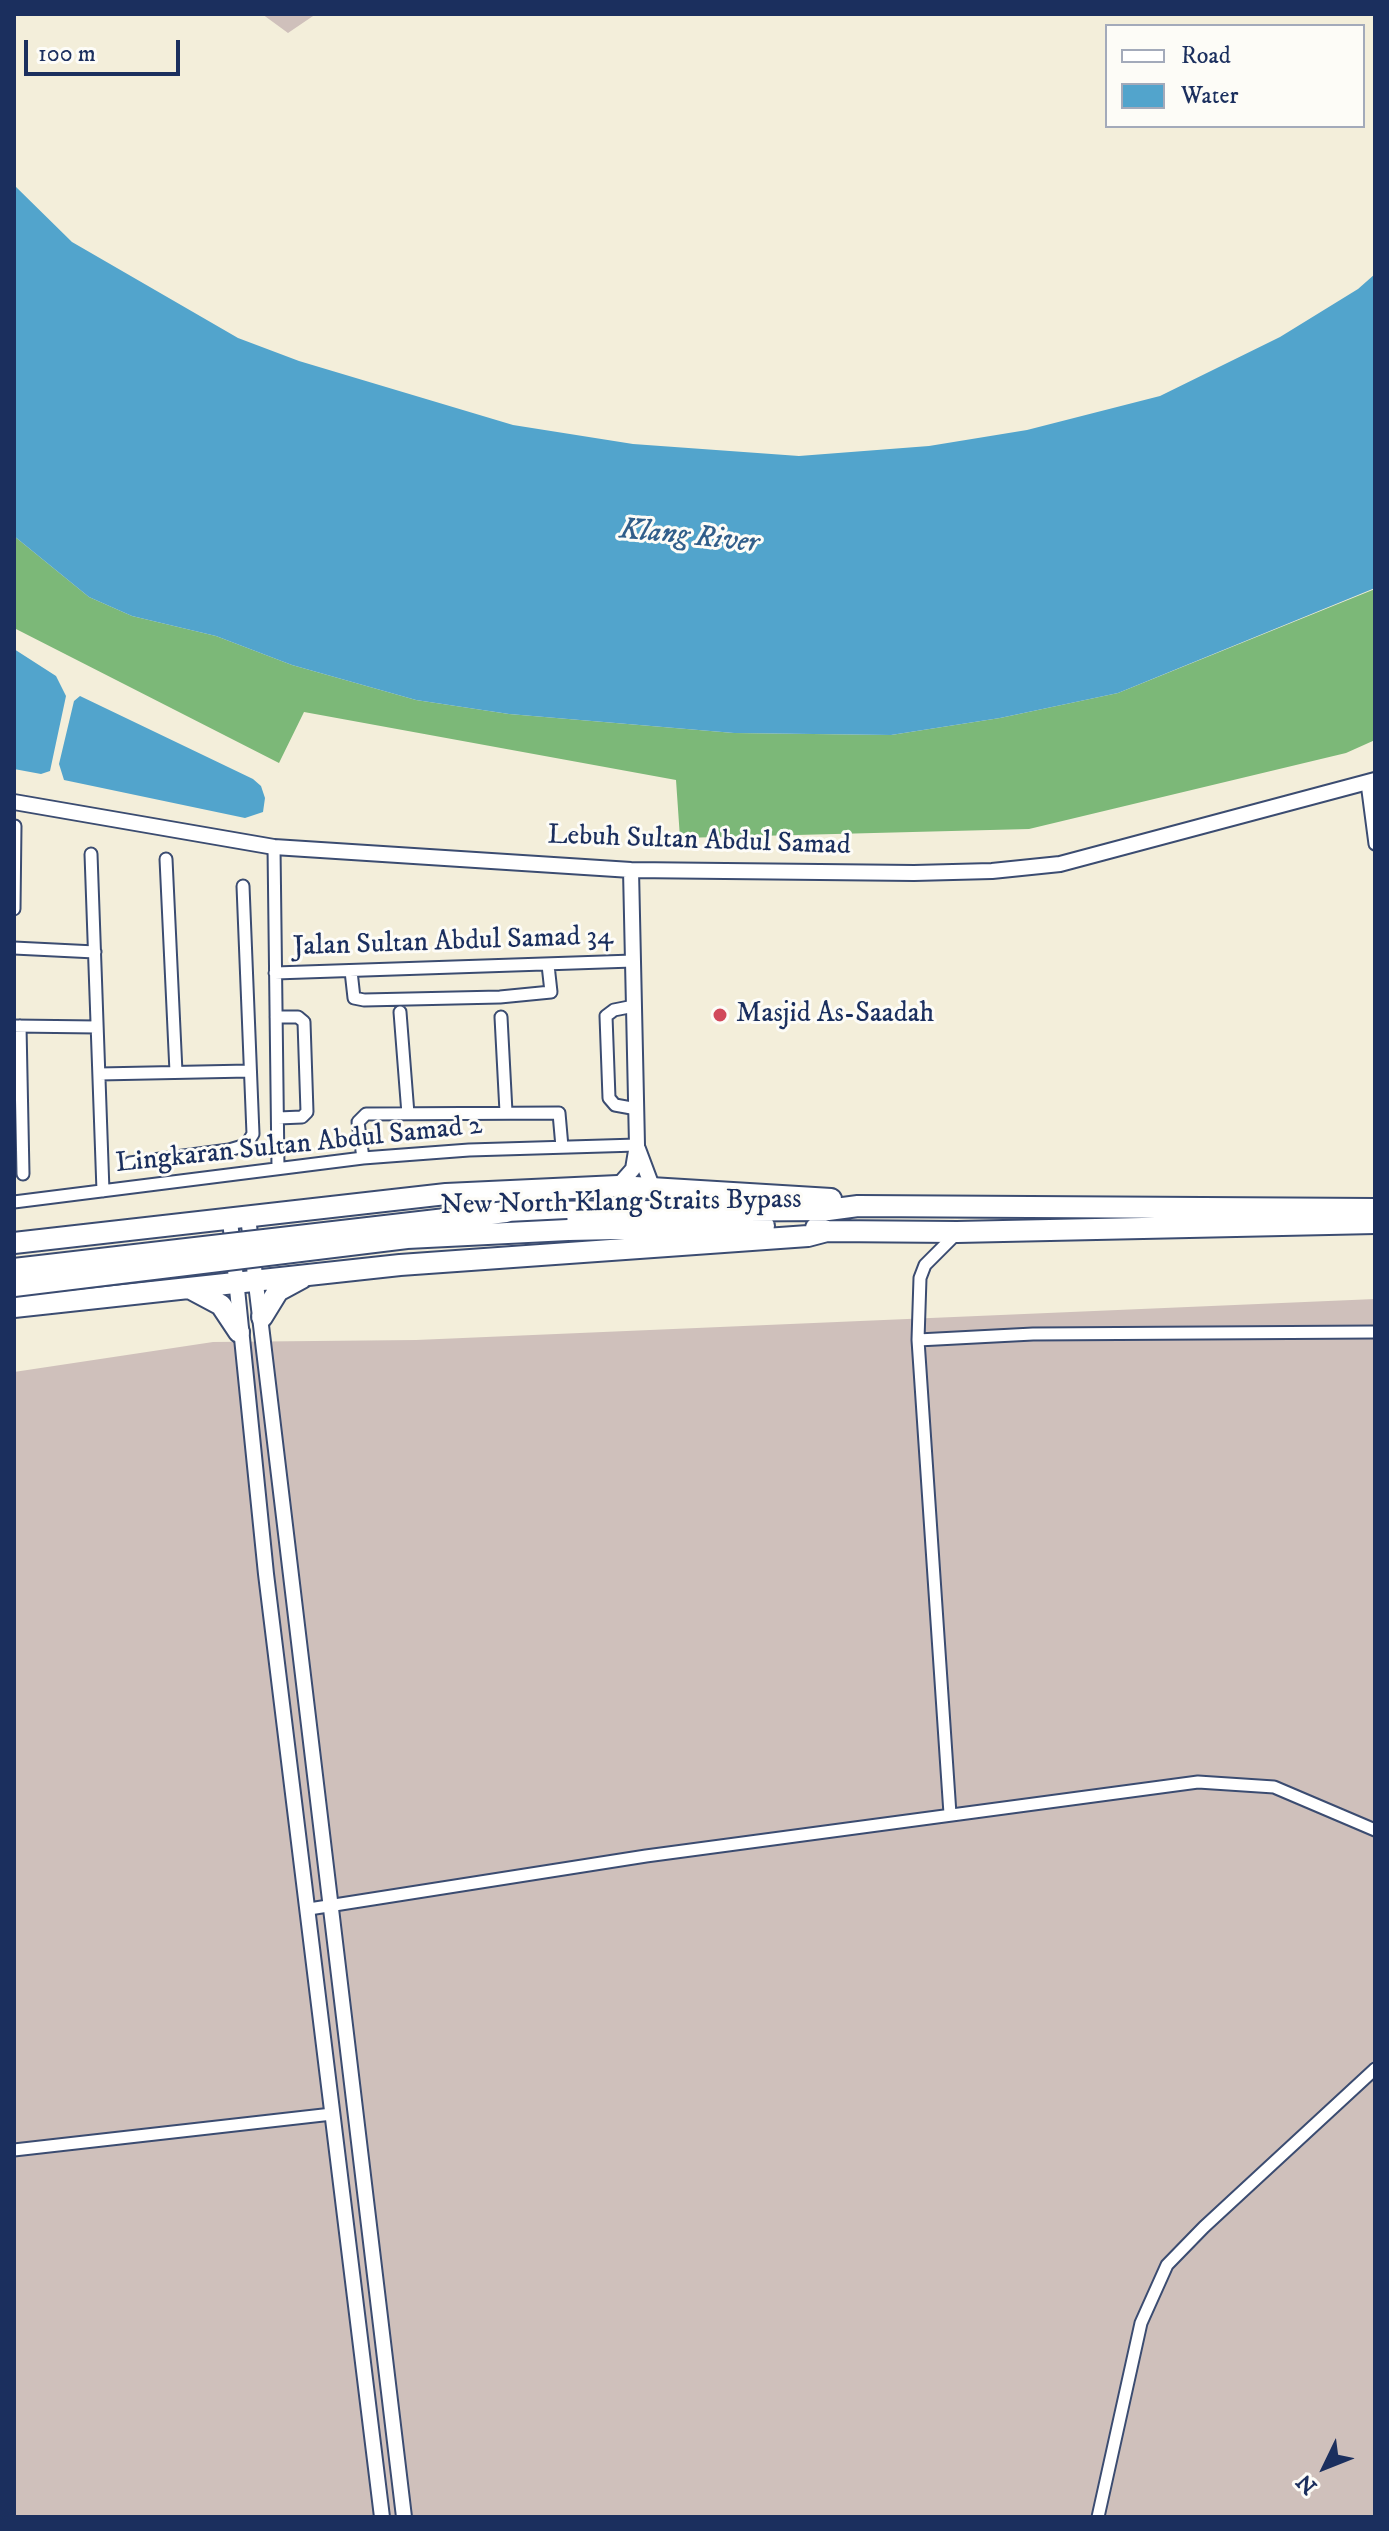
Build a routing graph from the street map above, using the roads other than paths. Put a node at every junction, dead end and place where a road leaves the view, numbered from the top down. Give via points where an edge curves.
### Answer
1 (1371, 782) edge
2 (14, 802) edge
3 (15, 826) edge
4 (1375, 844) edge
5 (274, 847) junction
6 (91, 854) dead end
7 (166, 859) dead end
8 (631, 870) junction
9 (243, 886) dead end
10 (14, 909) edge
11 (14, 948) edge
12 (95, 952) junction
13 (633, 961) junction
14 (548, 965) junction
15 (351, 971) junction
16 (275, 973) junction
17 (634, 1006) junction
18 (400, 1012) dead end
19 (276, 1017) junction
20 (501, 1017) dead end
21 (17, 1026) edge
22 (97, 1027) junction
23 (249, 1071) junction
24 (176, 1072) junction
25 (99, 1074) junction
26 (637, 1109) junction
27 (506, 1112) junction
28 (408, 1114) junction
29 (278, 1118) junction
30 (637, 1145) junction
31 (562, 1147) junction
32 (363, 1158) junction
33 (130, 1163) dead end
34 (278, 1168) junction
35 (23, 1174) dead end
36 (618, 1186) junction
37 (653, 1189) junction
38 (103, 1191) junction
39 (14, 1202) edge
40 (858, 1206) junction
41 (1375, 1209) edge
42 (239, 1218) junction
43 (1375, 1223) edge
44 (827, 1231) junction
45 (957, 1232) junction
46 (14, 1243) edge
47 (14, 1269) edge
48 (309, 1274) junction
49 (257, 1279) junction
50 (234, 1283) junction
51 (14, 1286) edge
52 (191, 1289) junction
53 (14, 1307) edge
54 (262, 1317) junction
55 (239, 1332) junction
56 (1375, 1332) edge
57 (918, 1340) junction
58 (306, 1697) junction
59 (283, 1700) junction
60 (950, 1814) junction
61 (1375, 1830) edge
62 (333, 1905) junction
63 (309, 1909) junction
64 (1375, 2069) edge
65 (332, 2114) junction
66 (14, 2150) edge
67 (392, 2414) junction
68 (370, 2417) junction
69 (382, 2517) edge
70 (404, 2517) edge
71 (1098, 2517) edge

1 - 4 street
1 - 8 street, Lebuh Sultan Abdul Samad via 1060,864 914,873
2 - 5 street, Lebuh Sultan Abdul Samad
3 - 10 street
5 - 8 street, Lebuh Sultan Abdul Samad
5 - 16 street
6 - 12 street
7 - 24 street
8 - 13 street
9 - 23 street
11 - 12 street
12 - 22 street
13 - 14 street, Jalan Sultan Abdul Samad 34
13 - 17 street
14 - 15 street, Jalan Sultan Abdul Samad 34
14 - 15 street via 551,992 500,997 364,1000 354,998
15 - 16 street, Jalan Sultan Abdul Samad 34
16 - 19 street
17 - 26 street
17 - 26 street via 606,1016 607,1057 609,1098 615,1105
18 - 28 street
19 - 29 street
19 - 29 street via 304,1022 307,1112
20 - 27 street
21 - 22 street
21 - 35 street
22 - 25 street
23 - 24 street
23 - 33 street via 253,1134 246,1145
24 - 25 street
25 - 38 street
26 - 30 street
27 - 28 street
27 - 31 street via 559,1113
28 - 32 street via 366,1114 358,1122
29 - 34 street
30 - 31 street, Lingkaran Sultan Abdul Samad 2
30 - 36 street via 633,1169
30 - 37 street
31 - 32 street, Lingkaran Sultan Abdul Samad 2
32 - 34 street, Lingkaran Sultan Abdul Samad 2
34 - 38 street, Lingkaran Sultan Abdul Samad 2
36 - 37 highway
36 - 42 highway via 446,1194
37 - 40 highway via 826,1197
38 - 39 street, Lingkaran Sultan Abdul Samad 2
40 - 41 highway, New North Klang Straits Bypass
40 - 47 highway, New North Klang Straits Bypass, bridge via 506,1212
42 - 46 highway
42 - 49 street
42 - 50 street
43 - 45 highway, New North Klang Straits Bypass
44 - 45 highway, New North Klang Straits Bypass
44 - 48 highway
44 - 51 highway, New North Klang Straits Bypass, bridge via 807,1225 407,1238
45 - 57 street via 925,1265 920,1278
48 - 49 highway
48 - 54 highway via 278,1291
49 - 50 highway
49 - 54 street
50 - 52 highway
50 - 55 street
52 - 53 highway
52 - 55 highway via 221,1305
54 - 58 street
55 - 59 street
56 - 57 street
57 - 60 street
58 - 59 street
58 - 62 street
59 - 63 street
60 - 61 street via 1198,1782 1274,1787
60 - 62 street
62 - 63 street
62 - 67 street
63 - 65 street
64 - 71 street via 1167,2265 1141,2323
65 - 66 street
65 - 68 street
67 - 68 street
67 - 70 street
68 - 69 street

